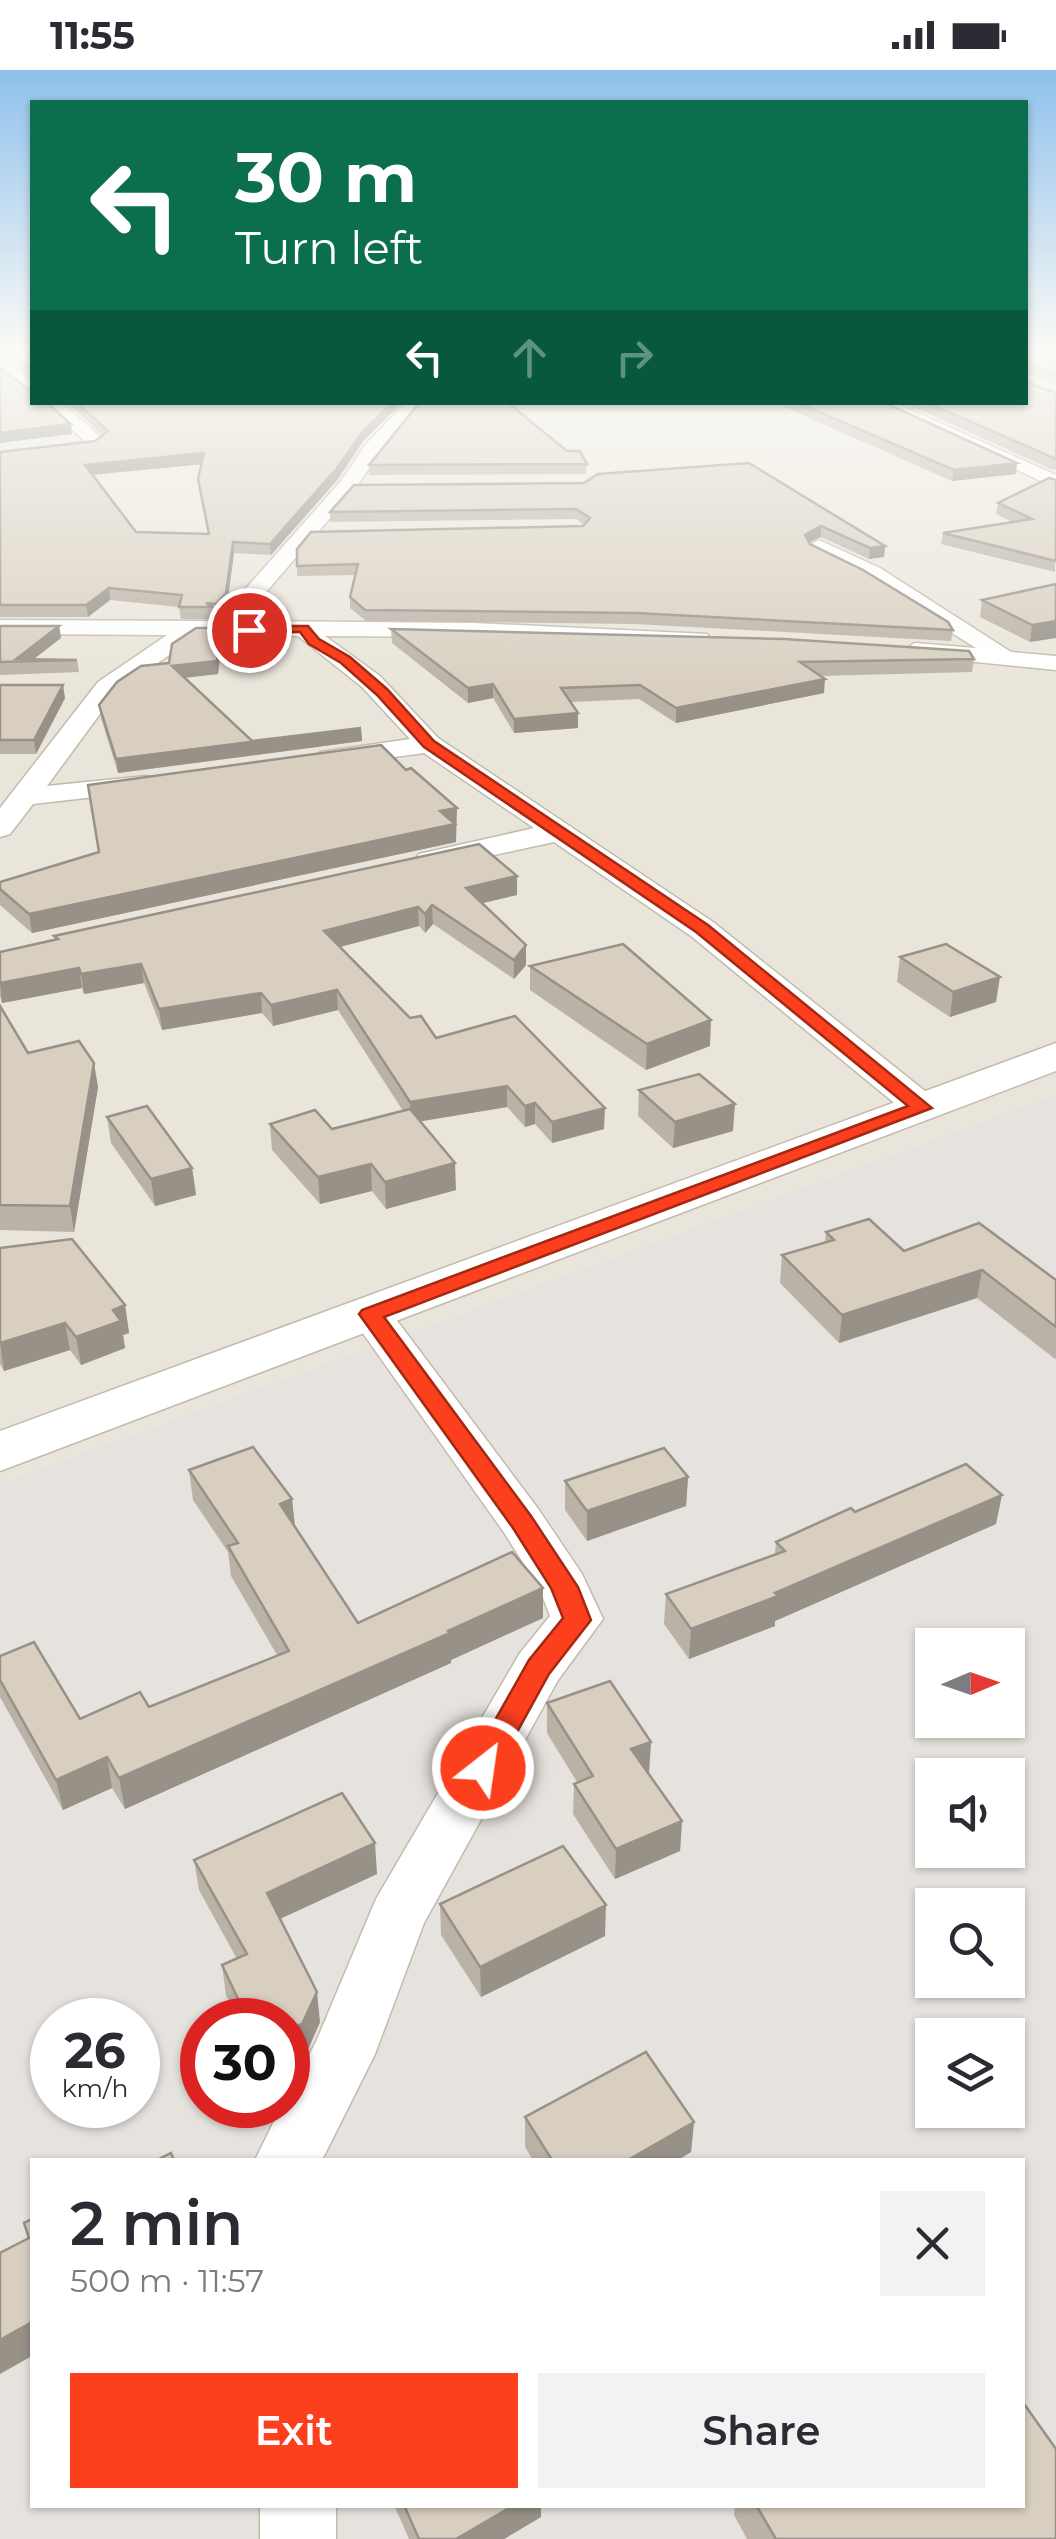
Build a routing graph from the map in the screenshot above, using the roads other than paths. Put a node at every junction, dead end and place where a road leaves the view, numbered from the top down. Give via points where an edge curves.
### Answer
1 (367, 462) edge
2 (1012, 462) edge
3 (1056, 482) edge
4 (303, 533) junction
5 (342, 533) edge
6 (820, 546) edge
7 (0, 627) edge
8 (304, 628) junction
9 (190, 630) junction
10 (222, 630) junction
11 (732, 642) edge
12 (1056, 643) edge
13 (898, 650) edge
14 (1000, 653) junction
15 (1056, 663) edge
16 (72, 686) dead end
17 (108, 686) junction
18 (429, 744) junction
19 (296, 763) edge
20 (182, 778) edge
21 (11, 811) edge
22 (559, 832) junction
23 (395, 868) edge
24 (1056, 1056) edge
25 (922, 1108) junction
26 (370, 1314) junction
27 (0, 1452) edge
28 (289, 2158) edge
29 (298, 2508) edge
30 (298, 2539) edge

1 - 4 street via 358,485
2 - 3 street
4 - 5 street
4 - 10 street
6 - 14 street
7 - 9 street
8 - 10 street
8 - 11 street
8 - 18 street via 382,692
9 - 10 street
9 - 17 street
12 - 14 street
13 - 14 street
14 - 15 street
16 - 17 street
17 - 21 street
18 - 19 street
18 - 22 street
20 - 21 street
22 - 23 street
22 - 25 street via 702,928
24 - 25 street
25 - 26 street
26 - 27 street
26 - 28 street via 522,1522 577,1620 539,1667 397,1918 343,2054
29 - 30 street

